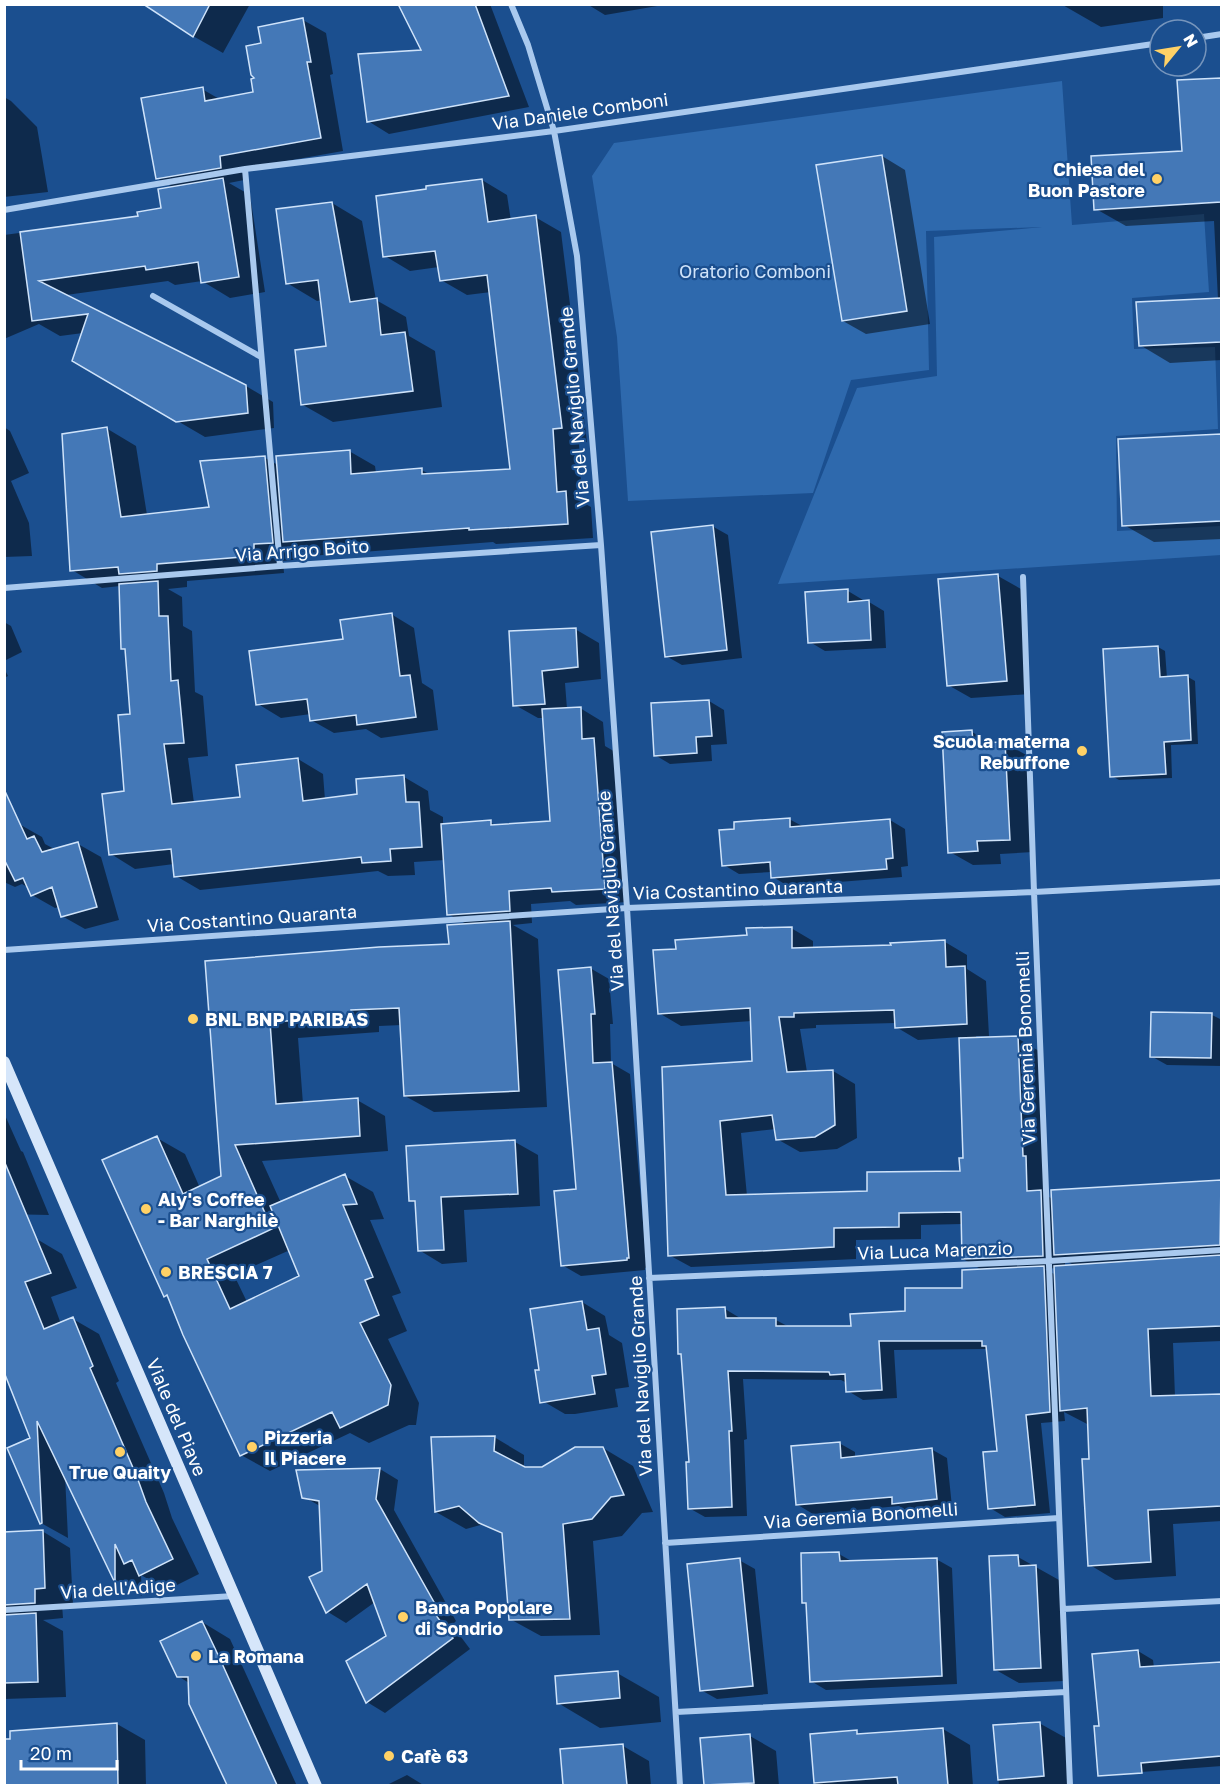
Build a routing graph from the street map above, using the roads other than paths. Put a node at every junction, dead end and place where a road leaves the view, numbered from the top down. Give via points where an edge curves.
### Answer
1 (511, 4) edge
2 (1148, 45) edge
3 (554, 130) junction
4 (245, 169) junction
5 (4, 210) edge
6 (153, 296) dead end
7 (261, 357) junction
8 (601, 545) junction
9 (280, 566) junction
10 (1023, 577) dead end
11 (4, 588) edge
12 (1221, 882) edge
13 (1034, 892) junction
14 (627, 908) junction
15 (4, 950) edge
16 (4, 1062) edge
17 (1221, 1250) edge
18 (1049, 1261) junction
19 (650, 1278) junction
20 (1059, 1518) junction
21 (665, 1543) junction
22 (234, 1596) junction
23 (1221, 1601) edge
24 (1063, 1609) junction
25 (4, 1610) edge
26 (1066, 1692) junction
27 (676, 1712) junction
28 (316, 1785) edge
29 (680, 1785) edge
30 (1070, 1785) edge

1 - 3 street, Via del Naviglio Grande
2 - 3 street, Via Daniele Comboni
3 - 4 street, Via Daniele Comboni
3 - 8 street, Via del Naviglio Grande via 577,256
4 - 5 street, Via Daniele Comboni
4 - 7 street
6 - 7 street
7 - 9 street
8 - 9 street, Via Arrigo Boito
8 - 14 street, Via del Naviglio Grande
9 - 11 street, Via Arrigo Boito
10 - 13 street, Via Geremia Bonomelli
12 - 13 street, Via Costantino Quaranta
13 - 14 street, Via Costantino Quaranta
13 - 18 street, Via Geremia Bonomelli
14 - 15 street, Via Costantino Quaranta
14 - 19 street, Via del Naviglio Grande
16 - 22 main road, Viale del Piave
17 - 18 street, Via Luca Marenzio
18 - 19 street, Via Luca Marenzio
18 - 20 street, Via Geremia Bonomelli
19 - 21 street, Via del Naviglio Grande
20 - 21 street, Via Geremia Bonomelli
20 - 24 street, Via Geremia Bonomelli
21 - 27 street, Via del Naviglio Grande
22 - 25 street, Via dell'Adige
22 - 28 main road, Viale del Piave
23 - 24 street
24 - 26 street, Via Geremia Bonomelli
26 - 27 street
26 - 30 street, Via Geremia Bonomelli
27 - 29 street, Via del Naviglio Grande

